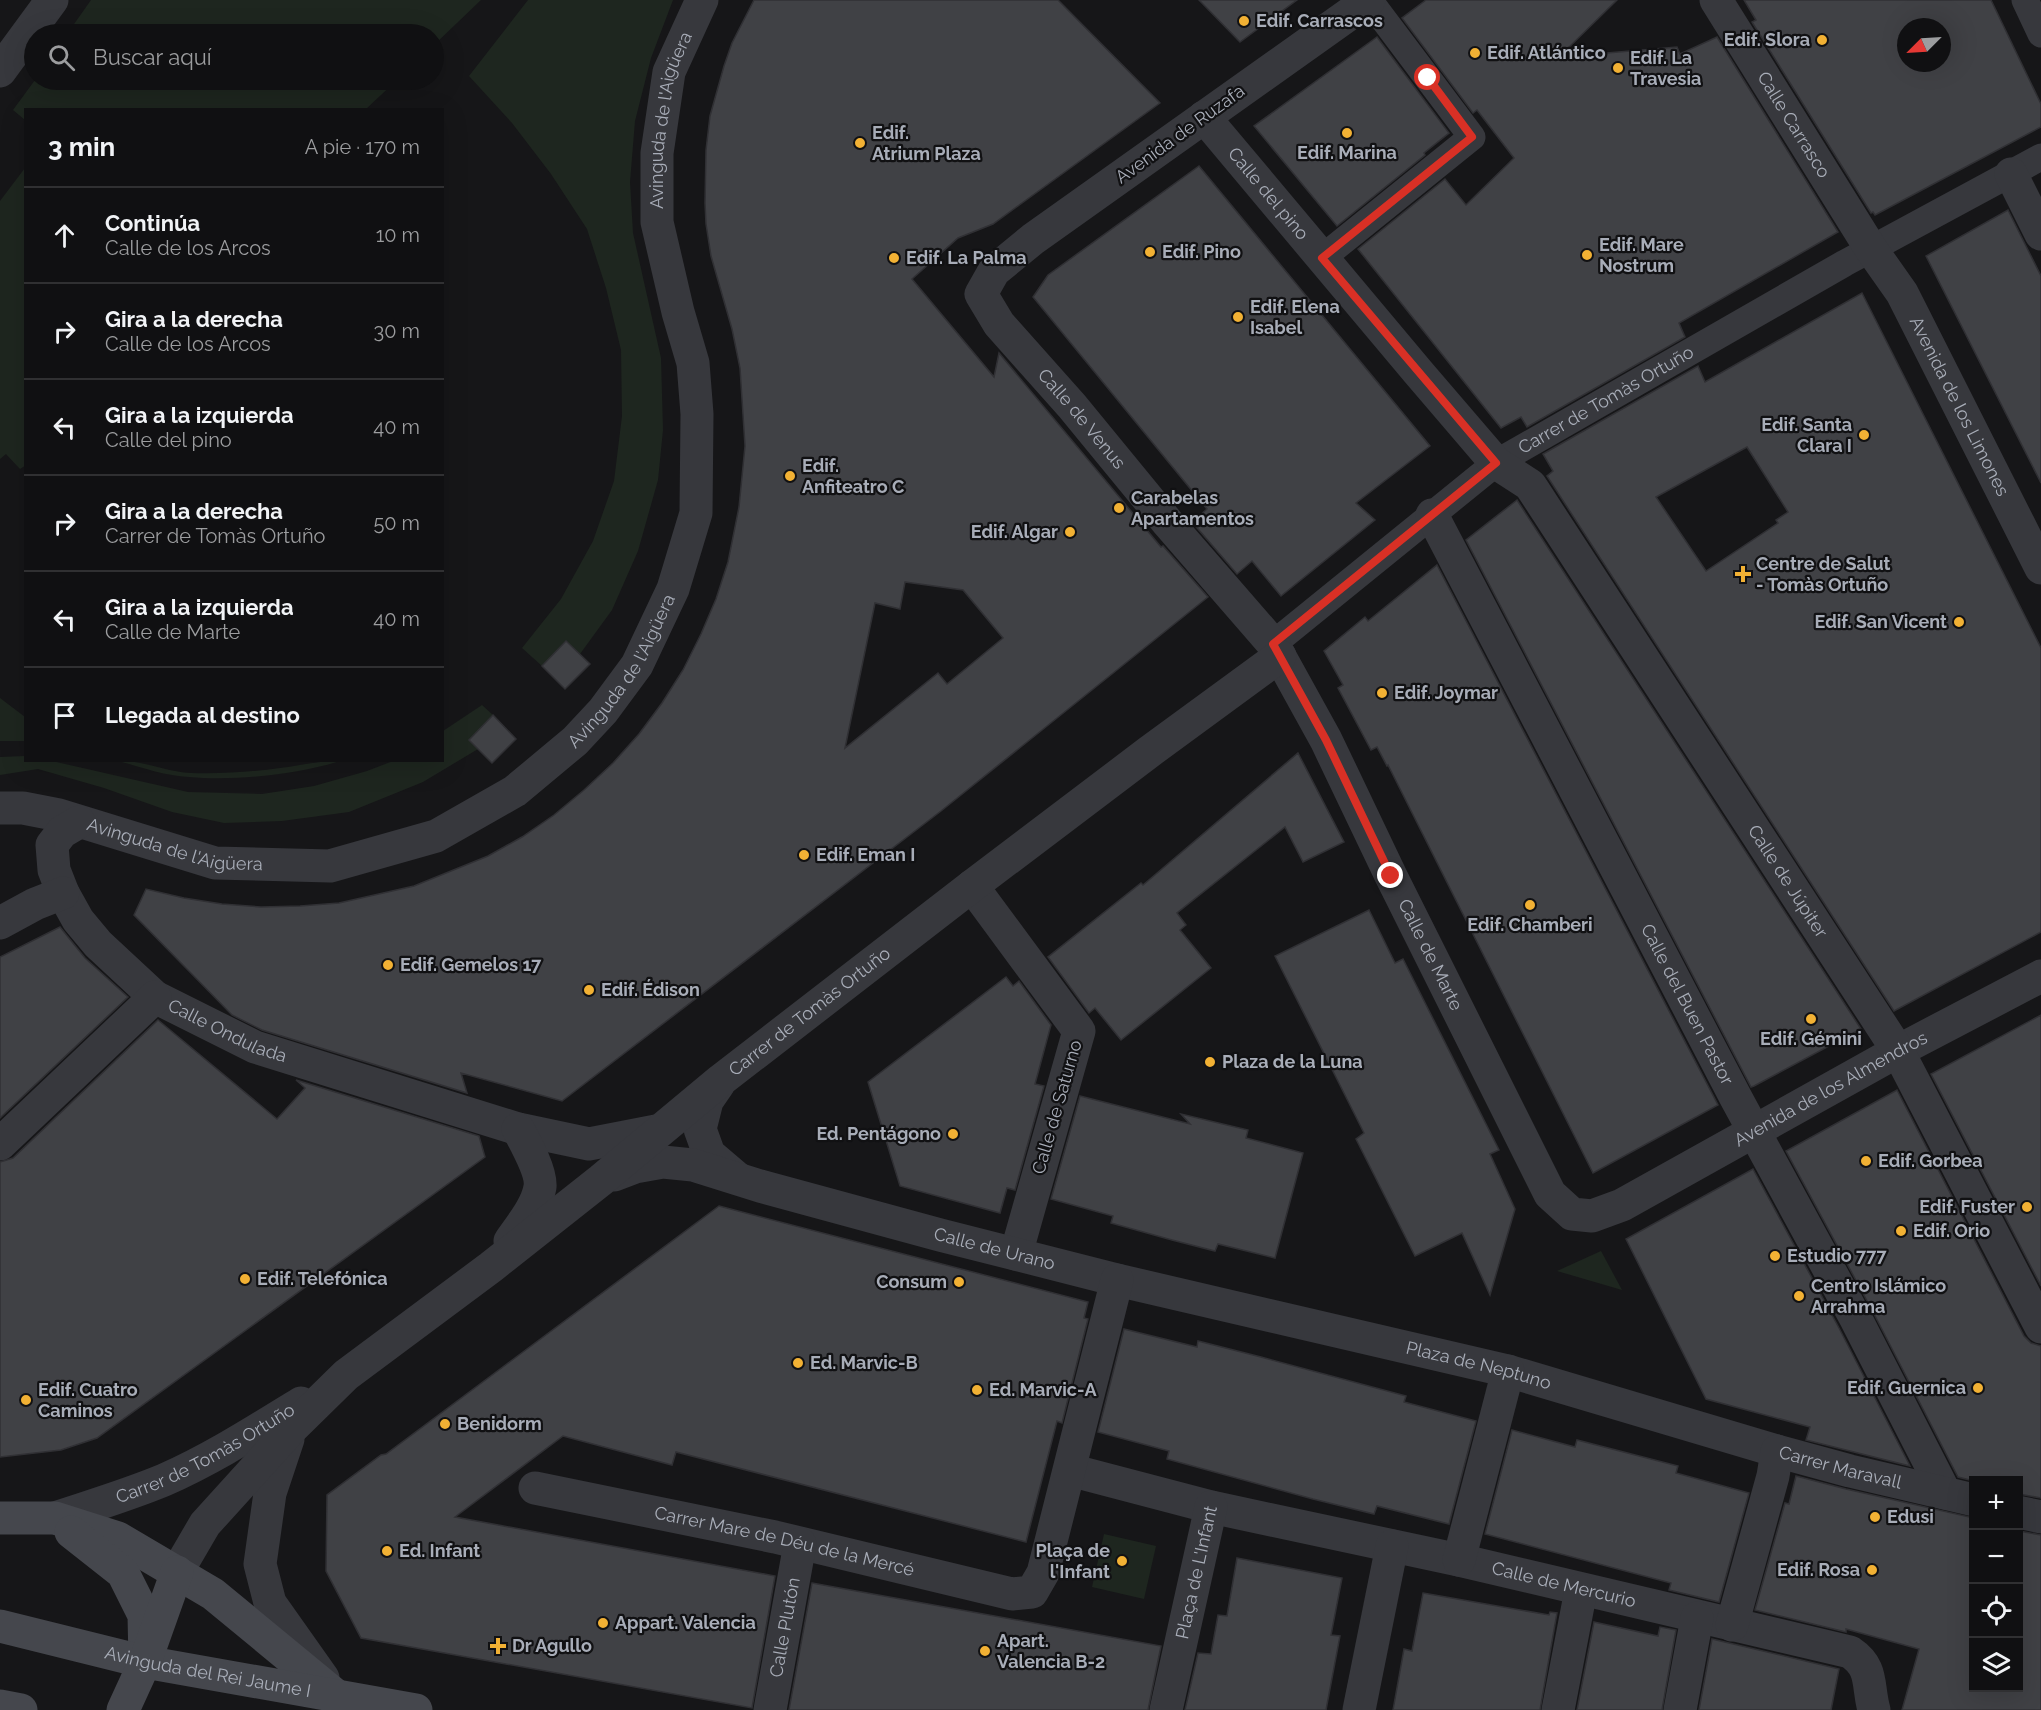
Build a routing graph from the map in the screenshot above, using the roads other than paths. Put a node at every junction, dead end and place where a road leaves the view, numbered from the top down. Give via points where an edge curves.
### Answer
1 (52, 0) edge
2 (702, 0) edge
3 (1369, 0) edge
4 (1716, 0) edge
5 (2025, 0) edge
6 (34, 24) edge
7 (2041, 34) edge
8 (24, 38) edge
9 (0, 71) edge
10 (1204, 117) junction
11 (2041, 157) edge
12 (2011, 174) junction
13 (2041, 234) edge
14 (1871, 249) junction
15 (1322, 258) junction
16 (994, 271) joint
17 (1496, 463) junction
18 (1432, 515) junction
19 (2041, 568) edge
20 (1276, 650) junction
21 (0, 807) edge
22 (79, 822) junction
23 (972, 886) junction
24 (63, 893) junction
25 (0, 923) edge
26 (2041, 976) edge
27 (155, 997) junction
28 (1898, 1051) junction
29 (721, 1080) junction
30 (518, 1129) junction
31 (660, 1130) junction
32 (1754, 1131) junction
33 (0, 1144) edge
34 (601, 1180) junction
35 (740, 1180) junction
36 (1622, 1205) joint
37 (1016, 1254) junction
38 (491, 1267) junction
39 (1117, 1280) junction
40 (1251, 1311) joint
41 (2041, 1327) edge
42 (1508, 1371) junction
43 (346, 1375) junction
44 (292, 1428) junction
45 (1706, 1429) joint
46 (1778, 1451) junction
47 (1070, 1470) junction
48 (535, 1488) dead end
49 (1959, 1496) edge
50 (1211, 1507) junction
51 (2023, 1513) edge
52 (2041, 1517) edge
53 (0, 1518) edge
54 (55, 1518) junction
55 (800, 1544) junction
56 (1392, 1546) junction
57 (1459, 1560) junction
58 (177, 1572) junction
59 (1581, 1590) junction
60 (1696, 1617) junction
61 (1731, 1625) junction
62 (0, 1626) edge
63 (145, 1662) junction
64 (334, 1694) junction
65 (0, 1706) edge
66 (21, 1710) edge
67 (123, 1710) edge
68 (416, 1710) edge
69 (770, 1710) edge
70 (1166, 1710) edge
71 (1359, 1710) edge
72 (1558, 1710) edge
73 (1680, 1710) edge
74 (1874, 1710) edge

1 - 6 street
2 - 22 street, Avinguda de l'Aigüera via 669,72 657,153 657,222 693,363 696,513 673,589 637,665 609,703 575,741 514,791 436,836 330,866 215,863
3 - 10 street, Avenida de Ruzafa
3 - 15 street via 1472,137
4 - 14 street, Calle Carrasco
5 - 7 street
8 - 9 street
10 - 15 street, Calle del pino
10 - 16 street, Avenida de Ruzafa
11 - 12 street, Carrer de Tomàs Ortuño
12 - 13 street
12 - 14 street, Carrer de Tomàs Ortuño
14 - 17 street, Carrer de Tomàs Ortuño
14 - 19 street, Avenida de los Limones via 1902,293
15 - 17 street, Calle del pino
16 - 20 street, Calle de Venus via 981,294 999,324
17 - 18 street, Carrer de Tomàs Ortuño
17 - 28 street, Calle de Júpiter via 1534,490
18 - 20 street, Carrer de Tomàs Ortuño
18 - 32 street, Calle del Buen Pastor
20 - 23 street, Carrer de Tomàs Ortuño
20 - 36 street, Calle de Marte via 1326,740 1550,1194 1572,1214 1592,1216
21 - 22 street, Avinguda de l'Aigüera via 23,808
22 - 24 street, Calle Ondulada via 62,832 52,845 54,870
23 - 29 street, Carrer de Tomàs Ortuño
23 - 37 street, Calle de Saturno via 1079,1031
24 - 25 street
24 - 27 street, Calle Ondulada via 98,944
26 - 28 street, Avenida de los Almendros
27 - 30 street, Calle Ondulada via 255,1047
27 - 33 street
28 - 32 street, Avenida de los Almendros
28 - 41 street, Calle de Júpiter
29 - 31 street, Carrer de Tomàs Ortuño
29 - 35 street via 707,1101 700,1129 709,1154
30 - 31 street, Calle Ondulada via 589,1144
30 - 38 street via 530,1149 540,1185 533,1207
31 - 34 street, Carrer de Tomàs Ortuño
32 - 36 street, Avenida de los Almendros
32 - 49 street, Calle del Buen Pastor via 1856,1319
34 - 35 street, Calle de Urano via 635,1167 663,1162 693,1165
34 - 38 street, Carrer de Tomàs Ortuño
35 - 37 street, Calle de Urano
37 - 39 street, Calle de Urano
38 - 43 street, Carrer de Tomàs Ortuño
39 - 40 street, Calle de Urano
39 - 47 street
40 - 42 street, Plaza de Neptuno
42 - 45 street, Plaza de Neptuno
42 - 57 street
43 - 44 street, Carrer de Tomàs Ortuño
43 - 54 street, Carrer de Tomàs Ortuño via 242,1439 166,1479
44 - 58 street, Carrer de Tomàs Ortuño via 205,1524
44 - 64 street via 270,1493 260,1564 270,1603
45 - 46 street, Carrer Maravall
46 - 49 street, Carrer Maravall
46 - 61 street
47 - 50 street, Plaça de L'Infant
47 - 55 street, Carrer Mare de Déu de la Mercé via 1043,1573 1032,1592 1012,1594
48 - 55 street, Carrer Mare de Déu de la Mercé
50 - 56 street, Calle de Mercurio
50 - 70 street, Plaça de L'Infant
51 - 52 street
53 - 54 main road
54 - 58 main road via 118,1538
54 - 63 main road via 123,1573 144,1615
55 - 69 street, Calle Plutón
56 - 57 street, Calle de Mercurio
56 - 71 street
57 - 59 street, Calle de Mercurio
58 - 63 main road
58 - 64 main road via 213,1594
59 - 60 street, Calle de Mercurio
59 - 72 street
60 - 61 street, Calle de Mercurio
60 - 73 street
61 - 74 street, Calle de Mercurio via 1850,1652 1862,1660 1870,1680
62 - 63 main road, Avinguda del Rei Jaume I
63 - 64 main road, Avinguda del Rei Jaume I
63 - 67 main road
64 - 68 main road, Avinguda del Rei Jaume I
65 - 66 main road

